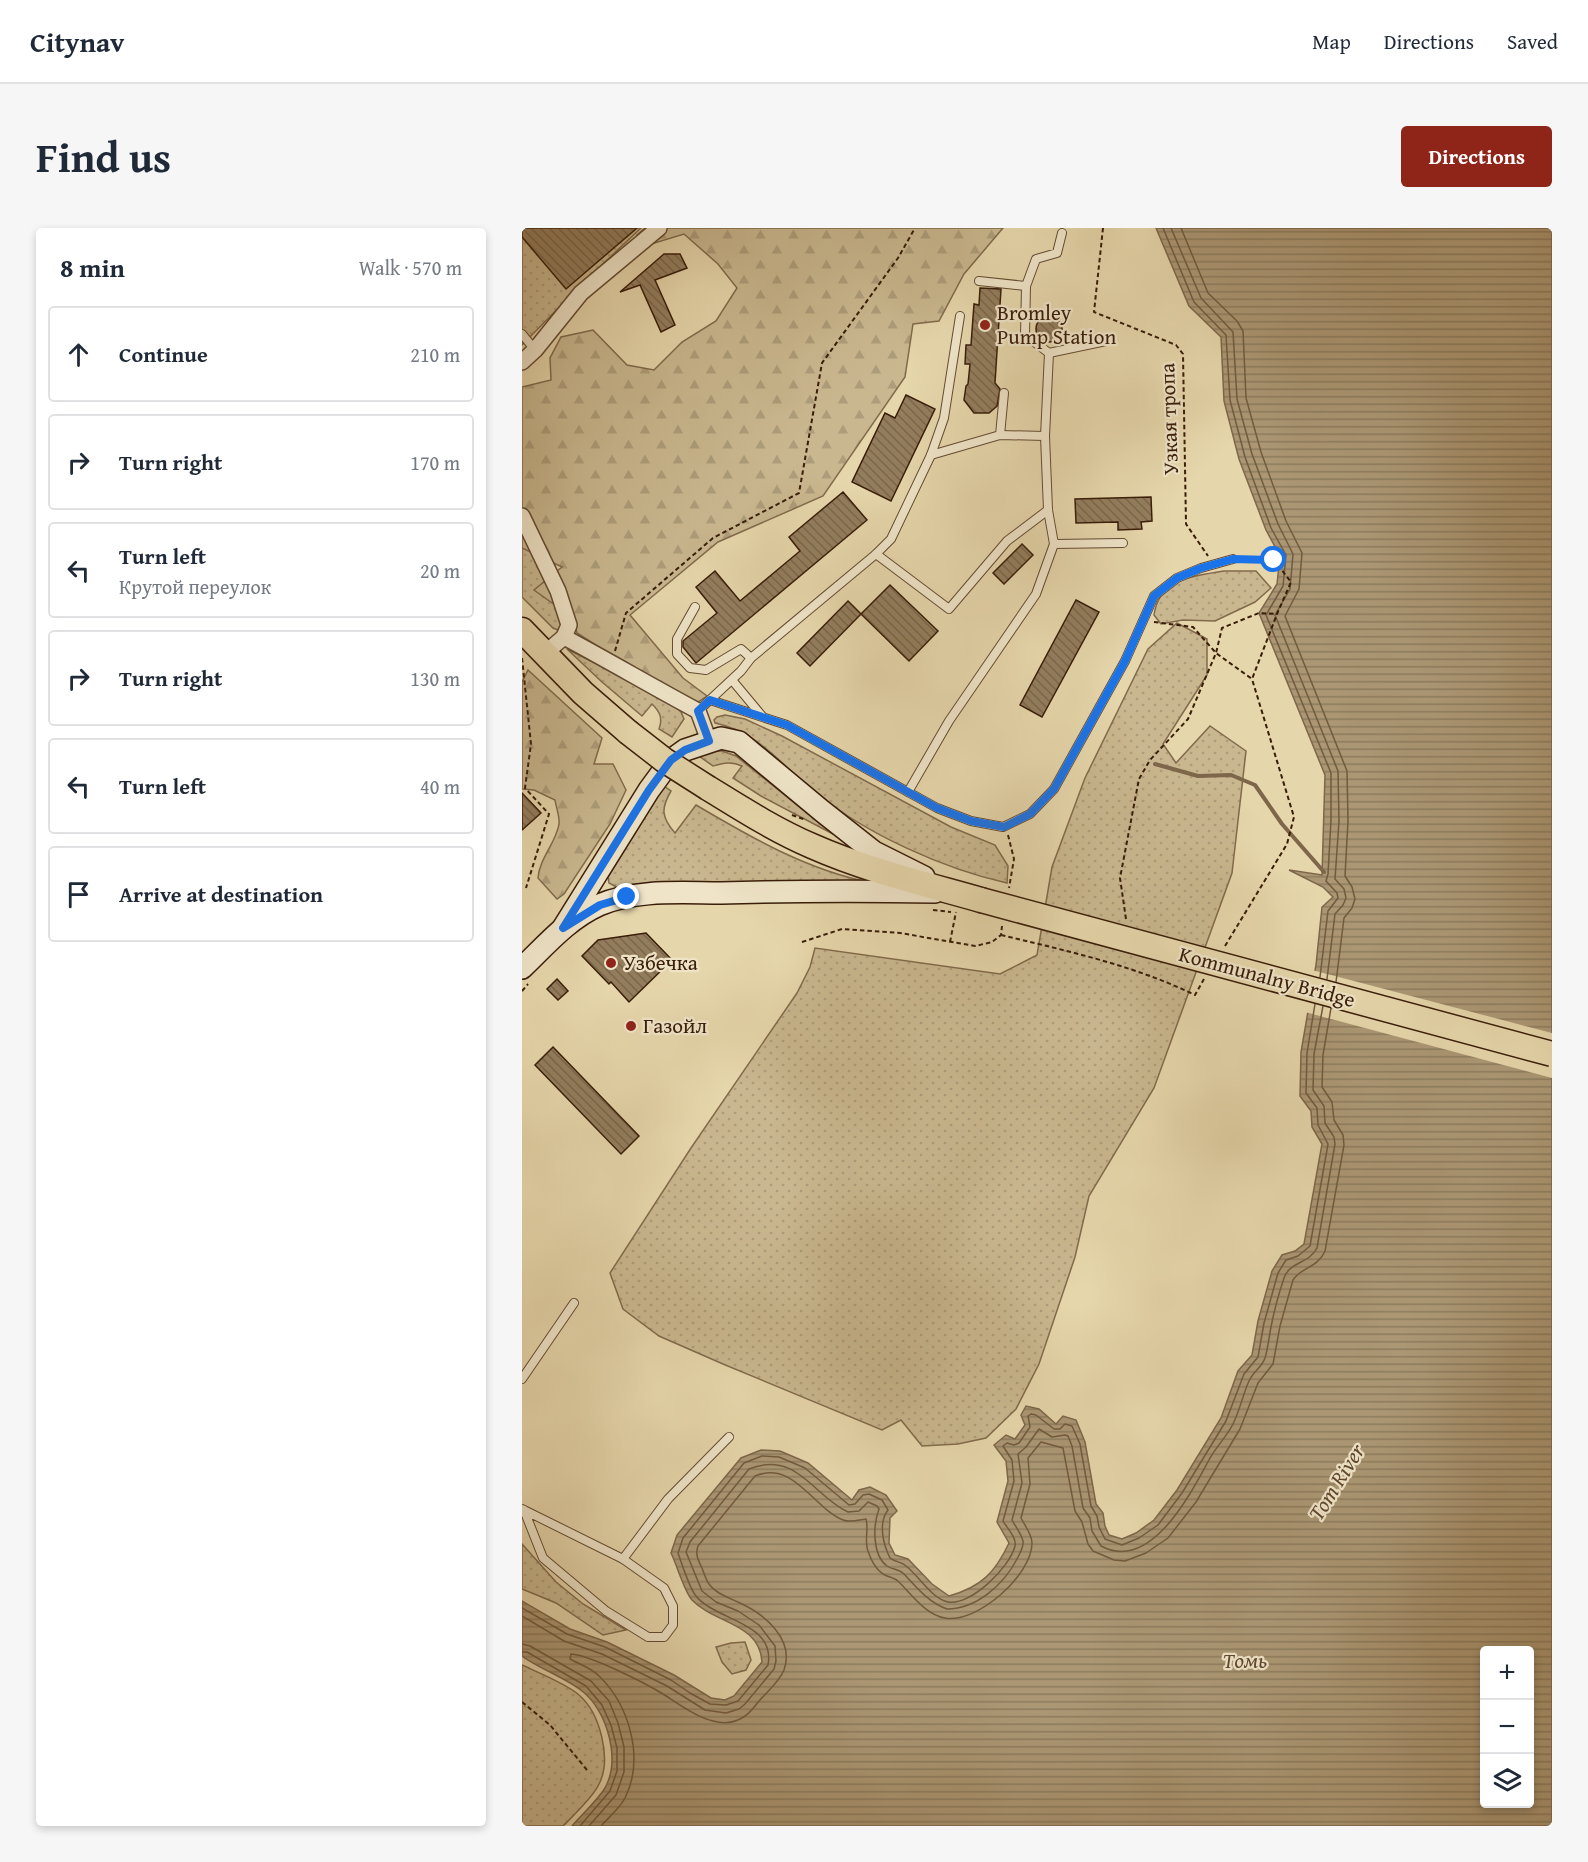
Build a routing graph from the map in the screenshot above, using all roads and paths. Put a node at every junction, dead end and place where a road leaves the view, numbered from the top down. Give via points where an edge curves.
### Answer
1 (659, 228) edge
2 (915, 228) edge
3 (1103, 228) edge
4 (1062, 233) dead end
5 (979, 281) dead end
6 (1026, 286) junction
7 (960, 316) dead end
8 (522, 334) edge
9 (1106, 341) dead end
10 (535, 350) junction
11 (1048, 353) junction
12 (522, 362) edge
13 (1004, 393) dead end
14 (1000, 435) junction
15 (1045, 436) junction
16 (932, 455) junction
17 (1048, 510) junction
18 (522, 516) edge
19 (1123, 543) dead end
20 (1054, 544) junction
21 (876, 554) junction
22 (1233, 559) joint
23 (1214, 564) junction
24 (696, 607) dead end
25 (1277, 614) junction
26 (1143, 621) junction
27 (522, 630) edge
28 (564, 637) junction
29 (1216, 653) junction
30 (533, 656) edge
31 (751, 658) junction
32 (612, 662) junction
33 (1252, 679) junction
34 (732, 680) junction
35 (710, 700) junction
36 (698, 711) junction
37 (764, 717) junction
38 (709, 741) junction
39 (908, 792) junction
40 (1006, 826) junction
41 (526, 888) dead end
42 (954, 892) junction
43 (1008, 892) dead end
44 (932, 910) dead end
45 (1127, 922) dead end
46 (1003, 924) dead end
47 (563, 928) junction
48 (1001, 935) junction
49 (802, 942) dead end
50 (950, 942) junction
51 (1219, 955) dead end
52 (1207, 975) dead end
53 (525, 976) edge
54 (522, 991) edge
55 (1552, 1054) edge
56 (574, 1303) dead end
57 (522, 1379) edge
58 (729, 1437) dead end
59 (523, 1510) edge
60 (623, 1559) junction
61 (522, 1702) edge
62 (587, 1770) dead end

1 - 10 street via 581,293
2 - 32 path via 898,258 822,363 799,493 712,538 626,613
3 - 23 path, Узкая тропа via 1094,312 1176,345 1183,354 1186,524
4 - 6 lane via 1057,253 1036,260
5 - 6 lane
6 - 11 lane via 1025,335
7 - 16 lane via 944,418
8 - 10 lane
9 - 11 lane
10 - 12 street
11 - 15 lane
13 - 14 lane
14 - 15 lane
14 - 16 lane
15 - 17 lane
16 - 21 lane via 891,539
17 - 20 lane
17 - 21 lane via 1006,541 949,609
18 - 28 street via 558,591 569,625
19 - 20 lane
20 - 39 lane via 1036,594 949,721
21 - 31 lane
22 - 23 lane
22 - 25 path via 1274,560 1291,582
23 - 26 lane via 1177,578 1154,596
24 - 31 lane via 677,639 677,654 690,668 706,670 741,649
25 - 29 path via 1259,613 1222,628
25 - 33 path
26 - 29 path via 1193,627
26 - 40 lane via 1054,789 1030,814
27 - 30 main road, Kommunalny Bridge
28 - 30 street
28 - 32 street
29 - 33 path
29 - 45 path via 1188,719 1150,760 1139,779 1120,878
30 - 41 path via 531,744 525,788 549,814
30 - 42 main road, Kommunalny Bridge, bridge via 664,760 770,826 887,873
31 - 34 lane
32 - 36 street
33 - 51 path via 1294,818 1287,843
34 - 35 lane
34 - 37 lane
35 - 36 lane
35 - 37 lane
36 - 38 street
37 - 39 lane via 787,725
38 - 42 main road via 721,738 739,742 874,852
38 - 47 main road via 671,760
39 - 40 lane via 971,821
40 - 43 path via 1014,859
42 - 47 main road via 656,894 600,905
42 - 55 main road, Kommunalny Bridge, bridge
44 - 50 path via 956,912
46 - 48 path
47 - 53 main road
48 - 50 path via 984,945
48 - 52 path via 1113,963 1195,995
49 - 50 path via 842,929
53 - 54 path
56 - 57 lane
58 - 60 lane via 668,1499
59 - 60 lane
59 - 60 lane via 543,1558 606,1611 648,1637 664,1637 673,1625 673,1606 664,1588
61 - 62 path via 550,1725

